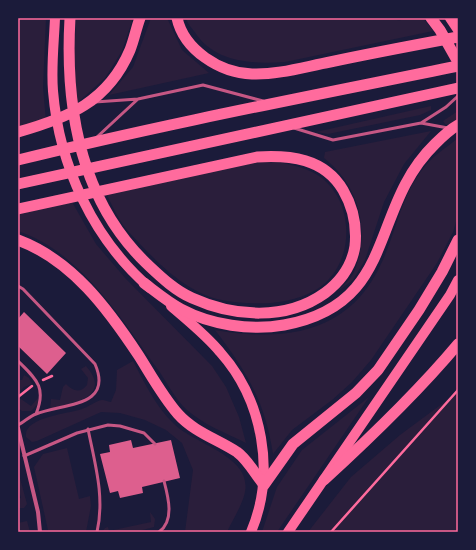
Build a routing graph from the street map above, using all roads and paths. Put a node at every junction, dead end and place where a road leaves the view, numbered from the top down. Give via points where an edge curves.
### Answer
1 (55, 18) edge
2 (70, 18) edge
3 (140, 18) edge
4 (177, 18) edge
5 (431, 18) edge
6 (450, 18) edge
7 (458, 30) edge
8 (458, 37) edge
9 (458, 62) edge
10 (458, 66) edge
11 (458, 88) edge
12 (458, 96) edge
13 (138, 99) junction
14 (92, 102) junction
15 (270, 104) junction
16 (421, 123) junction
17 (287, 125) junction
18 (454, 127) edge
19 (18, 132) edge
20 (93, 142) junction
21 (18, 160) edge
22 (18, 184) edge
23 (18, 209) edge
24 (18, 240) edge
25 (458, 240) edge
26 (458, 280) edge
27 (144, 283) junction
28 (18, 286) edge
29 (458, 344) edge
30 (18, 361) edge
31 (458, 390) edge
32 (36, 414) junction
33 (18, 427) edge
34 (88, 429) junction
35 (155, 444) dead end
36 (24, 456) junction
37 (164, 480) dead end
38 (324, 480) junction
39 (264, 485) junction
40 (40, 532) edge
41 (97, 532) edge
42 (160, 532) edge
43 (251, 532) edge
44 (288, 532) edge
45 (330, 532) edge

1 - 27 main road via 55,109 74,180 95,223 118,255
2 - 23 highway via 69,76 72,106 82,153 95,188 110,218 135,252 175,288 192,298 228,310 252,313 286,310 305,305 330,289 349,266 354,255 355,222 352,208 343,190 323,168 290,156 256,157
3 - 14 highway via 130,51 114,77
4 - 8 highway via 189,44 211,62 228,70 252,74 285,71
5 - 9 highway
6 - 7 main road
10 - 15 highway
11 - 17 highway
12 - 16 lane
13 - 14 lane
13 - 15 lane via 203,85
13 - 20 lane
14 - 19 highway via 64,117
15 - 20 highway
16 - 17 lane via 333,140
16 - 18 lane
17 - 22 highway
18 - 27 highway via 412,170 398,197 371,267 361,282 336,306 320,315 275,326 227,325 182,309
20 - 21 highway
24 - 39 highway via 48,255 81,280 116,322 179,415 199,432 237,452
25 - 39 highway via 419,310 378,370 356,393 293,444
26 - 38 main road
27 - 39 main road via 208,339 233,368 245,390 258,426 264,458
28 - 32 lane via 94,364 99,374 98,388 90,397 76,404
29 - 38 highway via 384,425
30 - 32 lane via 41,388 41,401
31 - 45 path
32 - 33 lane
33 - 36 street
34 - 35 lane via 120,426 144,433
34 - 36 lane
34 - 41 lane via 100,497 101,509
36 - 40 street via 38,512
37 - 42 lane via 168,518
38 - 44 main road
39 - 43 main road

